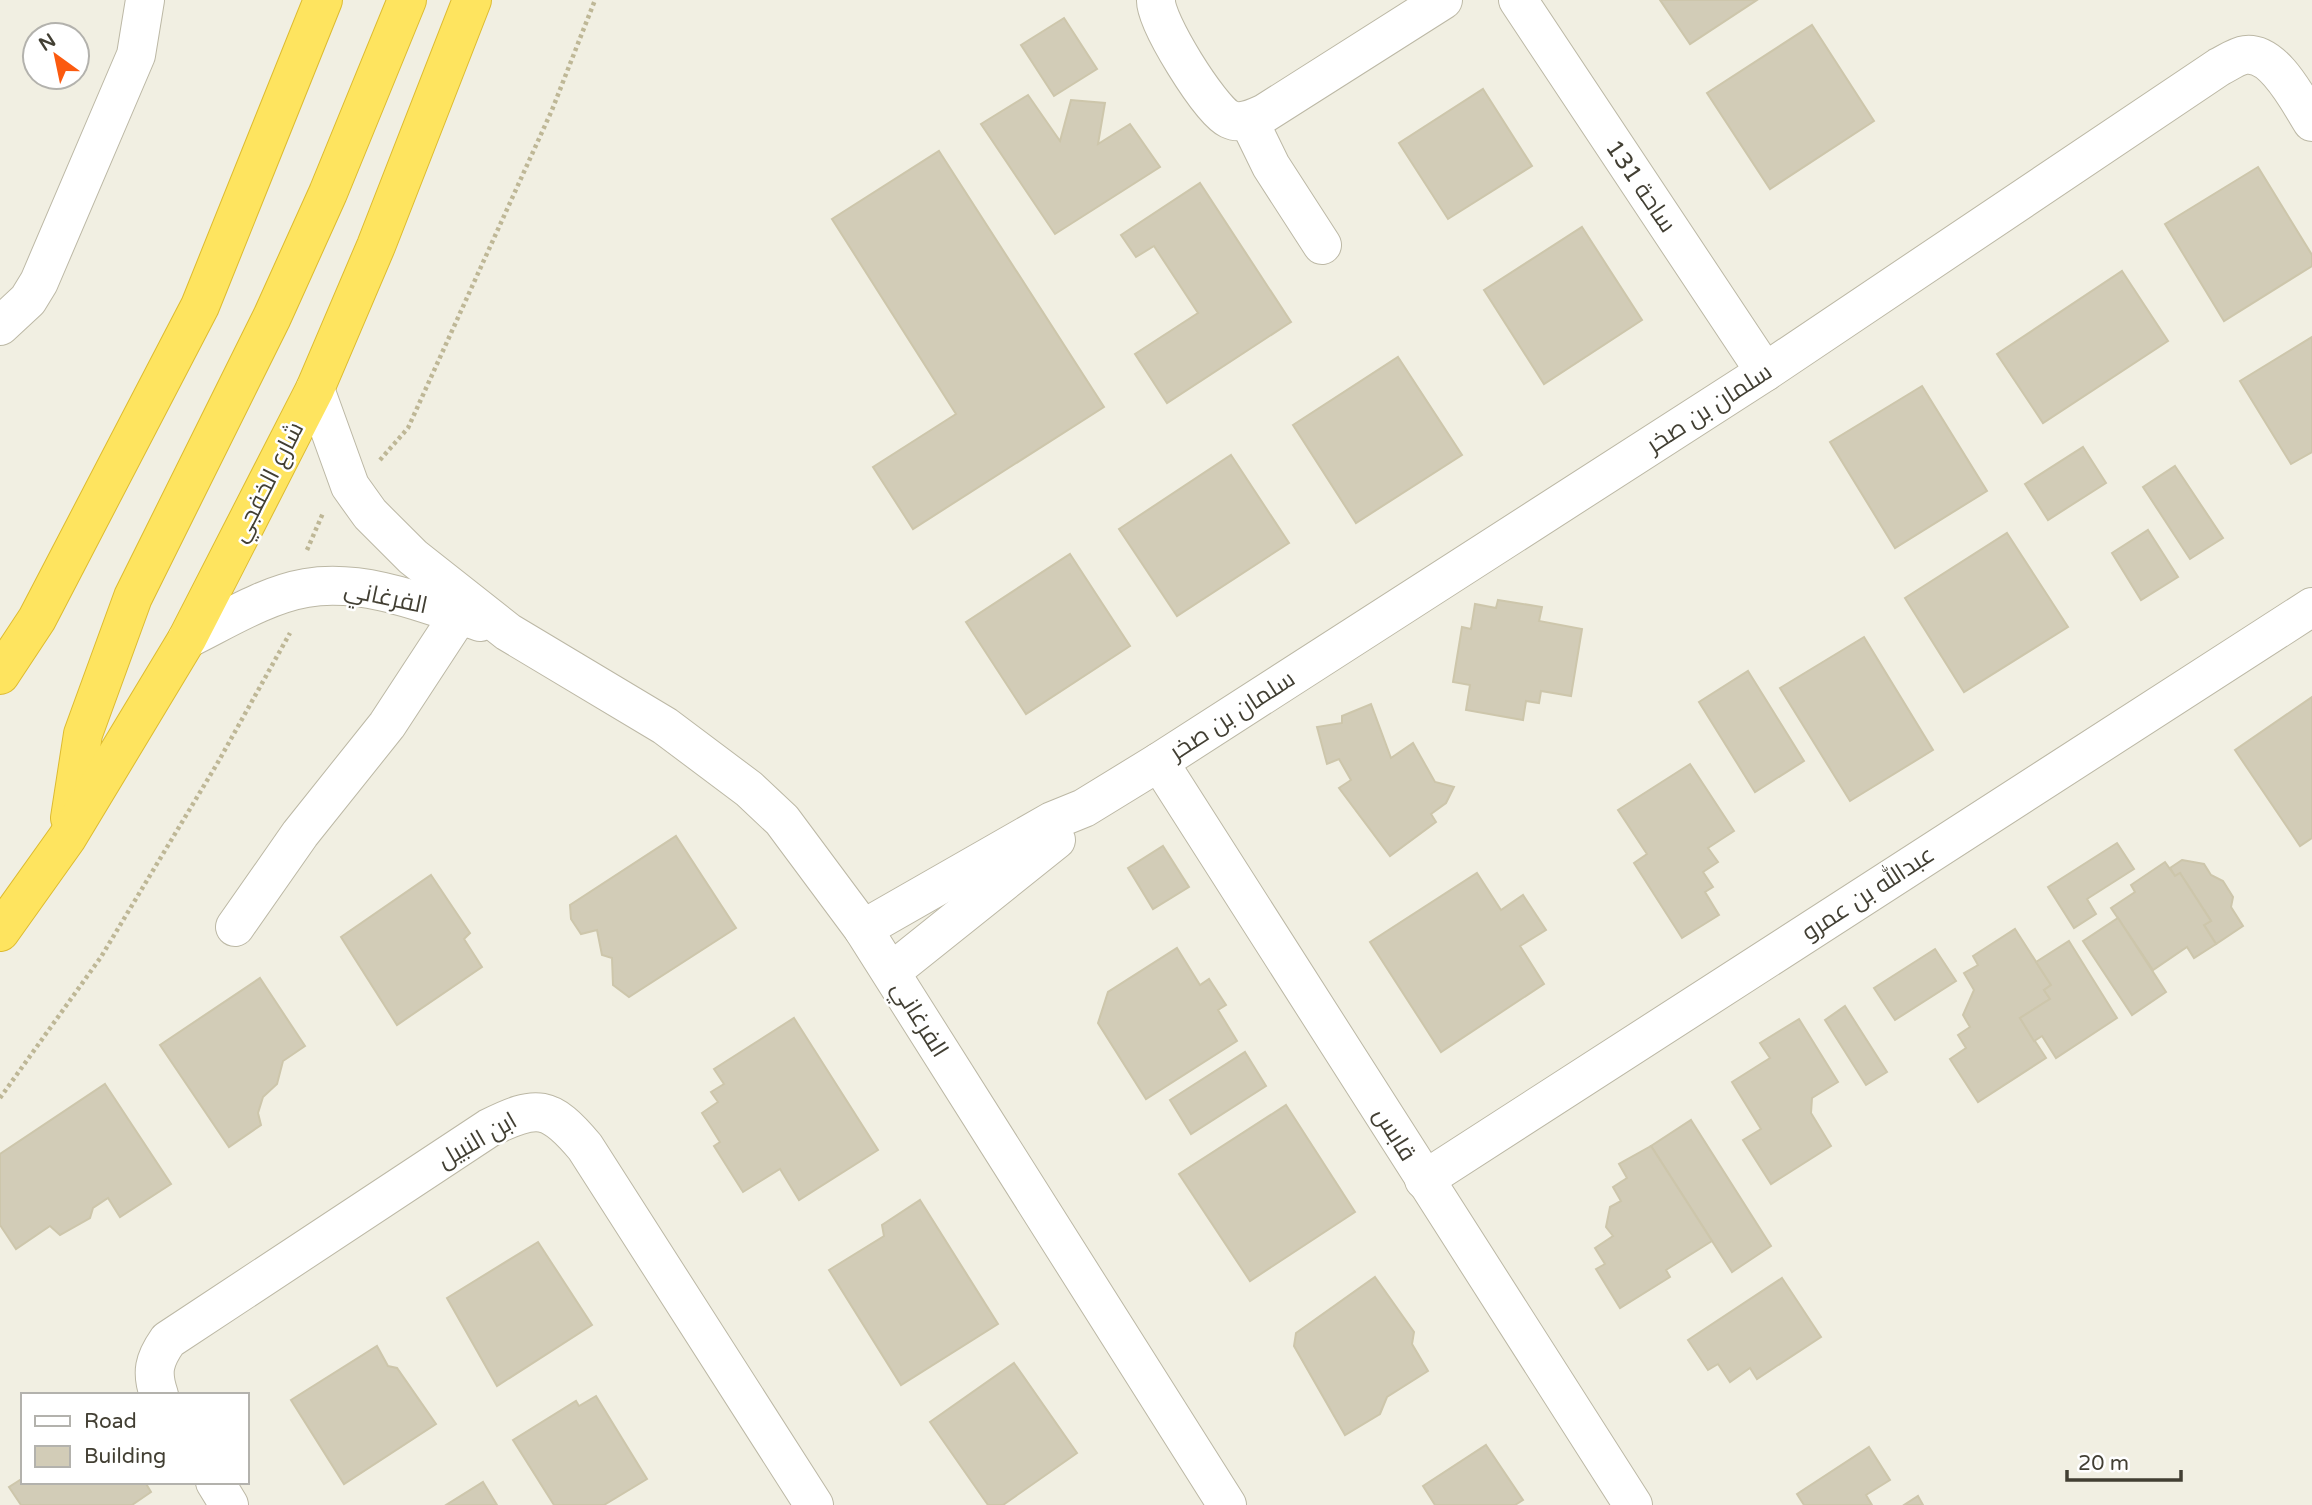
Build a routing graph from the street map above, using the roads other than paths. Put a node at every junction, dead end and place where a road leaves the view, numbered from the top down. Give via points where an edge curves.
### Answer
1 (145, 0) edge
2 (323, 0) edge
3 (407, 0) edge
4 (472, 0) edge
5 (1156, 0) edge
6 (1443, 0) edge
7 (1518, 0) edge
8 (1249, 121) junction
9 (2312, 122) edge
10 (1322, 245) dead end
11 (0, 326) edge
12 (1765, 372) junction
13 (314, 389) junction
14 (2312, 607) edge
15 (459, 615) junction
16 (508, 632) junction
17 (187, 639) junction
18 (0, 675) edge
19 (1159, 762) junction
20 (1084, 808) junction
21 (67, 838) junction
22 (235, 927) dead end
23 (863, 929) junction
24 (0, 932) edge
25 (891, 972) junction
26 (1424, 1180) junction
27 (158, 1393) edge
28 (216, 1484) edge
29 (229, 1505) edge
30 (814, 1505) edge
31 (1227, 1505) edge
32 (1633, 1505) edge

1 - 11 street via 136,55 39,282 21,308
2 - 18 highway via 200,306 37,619
3 - 21 highway via 272,317 133,597 83,734
4 - 13 highway, شارع الخفجي via 376,246
5 - 8 street via 1160,19 1219,114 1232,121
6 - 8 street
7 - 12 street, ساحة 131
8 - 10 street via 1271,166
9 - 12 street, سلمان بن صخر via 2279,71 2261,58 2245,55 2219,67 2008,206
12 - 19 street, سلمان بن صخر
13 - 16 street, الفرغاني via 350,486 370,514 413,557
13 - 17 highway, شارع الخفجي
14 - 26 street, عبدالله بن عمرو
15 - 16 street, الفرغاني
15 - 17 street, الفرغاني via 376,590 307,587 279,595
15 - 22 street via 387,725 300,834
16 - 23 street, الفرغاني via 665,726 749,789 782,820
17 - 21 highway, شارع الخفجي
19 - 20 street, سلمان بن صخر
19 - 26 street, قابس
20 - 23 street, سلمان بن صخر via 1052,821
20 - 25 street, سلمان بن صخر via 1053,843
21 - 24 highway, شارع الخفجي
23 - 25 street, الفرغاني
25 - 31 street, الفرغاني
26 - 32 street, قابس
27 - 30 street, ابن النبيل via 153,1377 155,1359 168,1340 489,1128 521,1112 547,1112 585,1147
28 - 29 street

